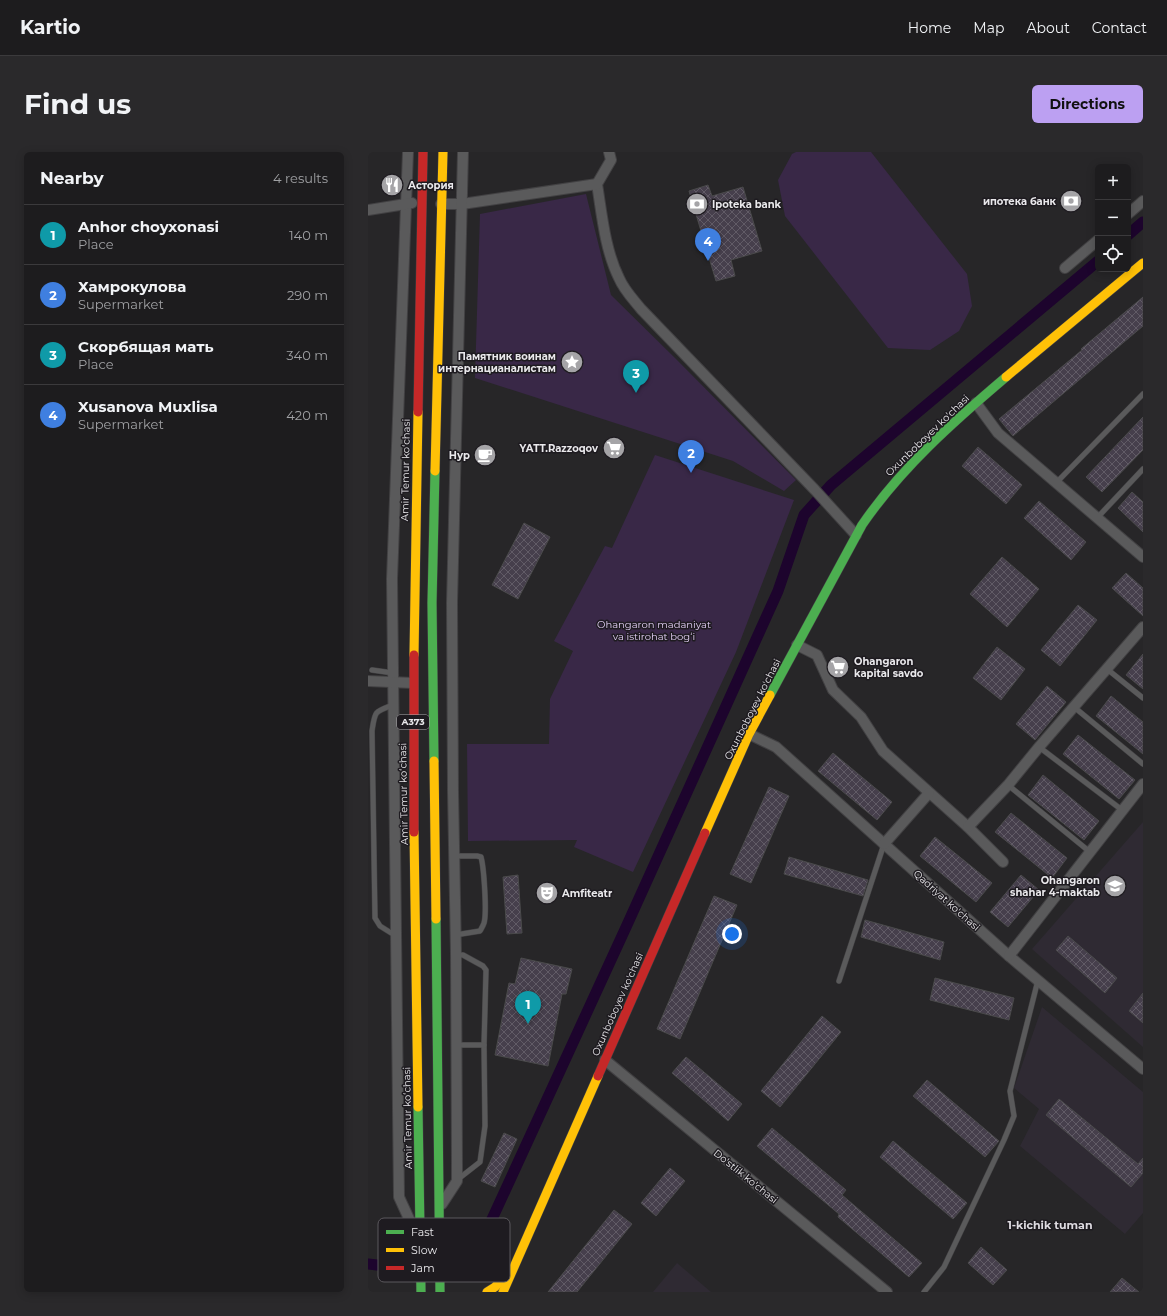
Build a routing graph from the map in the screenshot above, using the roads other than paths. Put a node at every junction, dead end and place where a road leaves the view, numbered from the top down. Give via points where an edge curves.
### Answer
1 (408, 152) edge
2 (423, 152) edge
3 (442, 152) edge
4 (463, 152) edge
5 (609, 152) edge
6 (597, 184) junction
7 (1143, 201) edge
8 (407, 203) junction
9 (432, 204) junction
10 (462, 204) junction
11 (368, 210) edge
12 (1131, 211) edge
13 (1095, 243) edge
14 (1142, 266) edge
15 (1065, 268) dead end
16 (1143, 394) edge
17 (976, 403) junction
18 (1142, 472) edge
19 (1056, 483) junction
20 (1097, 518) junction
21 (856, 535) junction
22 (1143, 557) edge
23 (1141, 633) edge
24 (797, 644) junction
25 (1107, 669) junction
26 (372, 670) dead end
27 (393, 678) junction
28 (368, 681) edge
29 (413, 683) junction
30 (1143, 698) edge
31 (393, 706) junction
32 (1074, 707) junction
33 (749, 734) junction
34 (1039, 747) junction
35 (1143, 764) edge
36 (1143, 784) edge
37 (1008, 785) junction
38 (928, 793) junction
39 (1122, 810) junction
40 (968, 827) junction
41 (884, 844) junction
42 (1090, 852) junction
43 (454, 856) junction
44 (1003, 862) dead end
45 (396, 931) junction
46 (455, 935) junction
47 (415, 954) junction
48 (456, 956) junction
49 (1009, 956) junction
50 (1038, 979) junction
51 (839, 981) dead end
52 (456, 1045) junction
53 (484, 1046) junction
54 (605, 1060) junction
55 (1143, 1069) edge
56 (457, 1181) junction
57 (440, 1207) junction
58 (408, 1218) edge
59 (419, 1218) edge
60 (440, 1218) edge
61 (517, 1261) junction
62 (510, 1270) edge
63 (510, 1276) edge
64 (421, 1282) edge
65 (500, 1282) edge
66 (508, 1282) edge
67 (421, 1292) edge
68 (487, 1292) edge
69 (503, 1292) edge
70 (887, 1292) edge
71 (924, 1292) edge

1 - 8 street
2 - 9 main road, Amir Temur koʻchasi / A373
3 - 9 main road, Amir Temur koʻchasi / A373
4 - 10 street
5 - 6 street via 610,160
6 - 10 street
6 - 21 street via 612,260 629,295
7 - 12 street
8 - 9 street
8 - 11 street
8 - 27 street via 393,546
9 - 10 street
9 - 29 main road, Amir Temur koʻchasi / A373
9 - 57 main road, Amir Temur koʻchasi / A373 via 432,603
10 - 43 street via 452,603
13 - 15 street
14 - 17 main road, Oxunboboyev ko'chasi
16 - 19 lane
17 - 19 street via 998,433
17 - 21 main road, Oxunboboyev ko'chasi via 897,479 875,505
18 - 20 lane
19 - 20 street
20 - 22 street
21 - 24 main road, Oxunboboyev ko'chasi
23 - 25 street
24 - 33 main road, Oxunboboyev ko'chasi
24 - 38 street via 817,655 834,690 861,717 884,751
25 - 30 lane
25 - 32 street
26 - 27 lane
27 - 28 street
27 - 29 street
27 - 31 street
29 - 47 main road, Amir Temur koʻchasi / A373
31 - 45 street
31 - 45 lane via 379,710 374,715 372,731 375,918 380,926
32 - 34 street
32 - 35 lane
33 - 41 street, Qadriyat ko'chasi via 776,747
33 - 54 main road, Oxunboboyev ko'chasi
34 - 37 street
34 - 39 lane
36 - 39 street
37 - 40 street
37 - 42 lane
38 - 40 street
38 - 41 street
39 - 42 street
40 - 44 street
41 - 49 street, Qadriyat ko'chasi
41 - 51 lane
42 - 49 street
43 - 46 street
43 - 46 lane via 481,857 485,898 484,923 480,931
45 - 47 street
45 - 58 street via 399,1197
46 - 48 street
47 - 59 main road, Amir Temur koʻchasi / A373
48 - 52 street
48 - 53 lane via 463,955 486,970
49 - 50 street, Qadriyat ko'chasi
50 - 55 street, Qadriyat ko'chasi
50 - 71 lane via 1010,1090 1014,1116 944,1267
52 - 53 lane
52 - 56 street
53 - 56 lane via 485,1126 480,1162
54 - 61 main road, Oxunboboyev ko'chasi
54 - 70 street, Do'stlik ko'chasi
56 - 57 street
57 - 60 main road, Amir Temur koʻchasi / A373
61 - 62 main road, Oxunboboyev ko'chasi
61 - 63 main road, Oxunboboyev ko'chasi
64 - 67 main road, Amir Temur koʻchasi / A373
65 - 68 main road, Oxunboboyev ko'chasi
66 - 69 main road, Oxunboboyev ko'chasi

